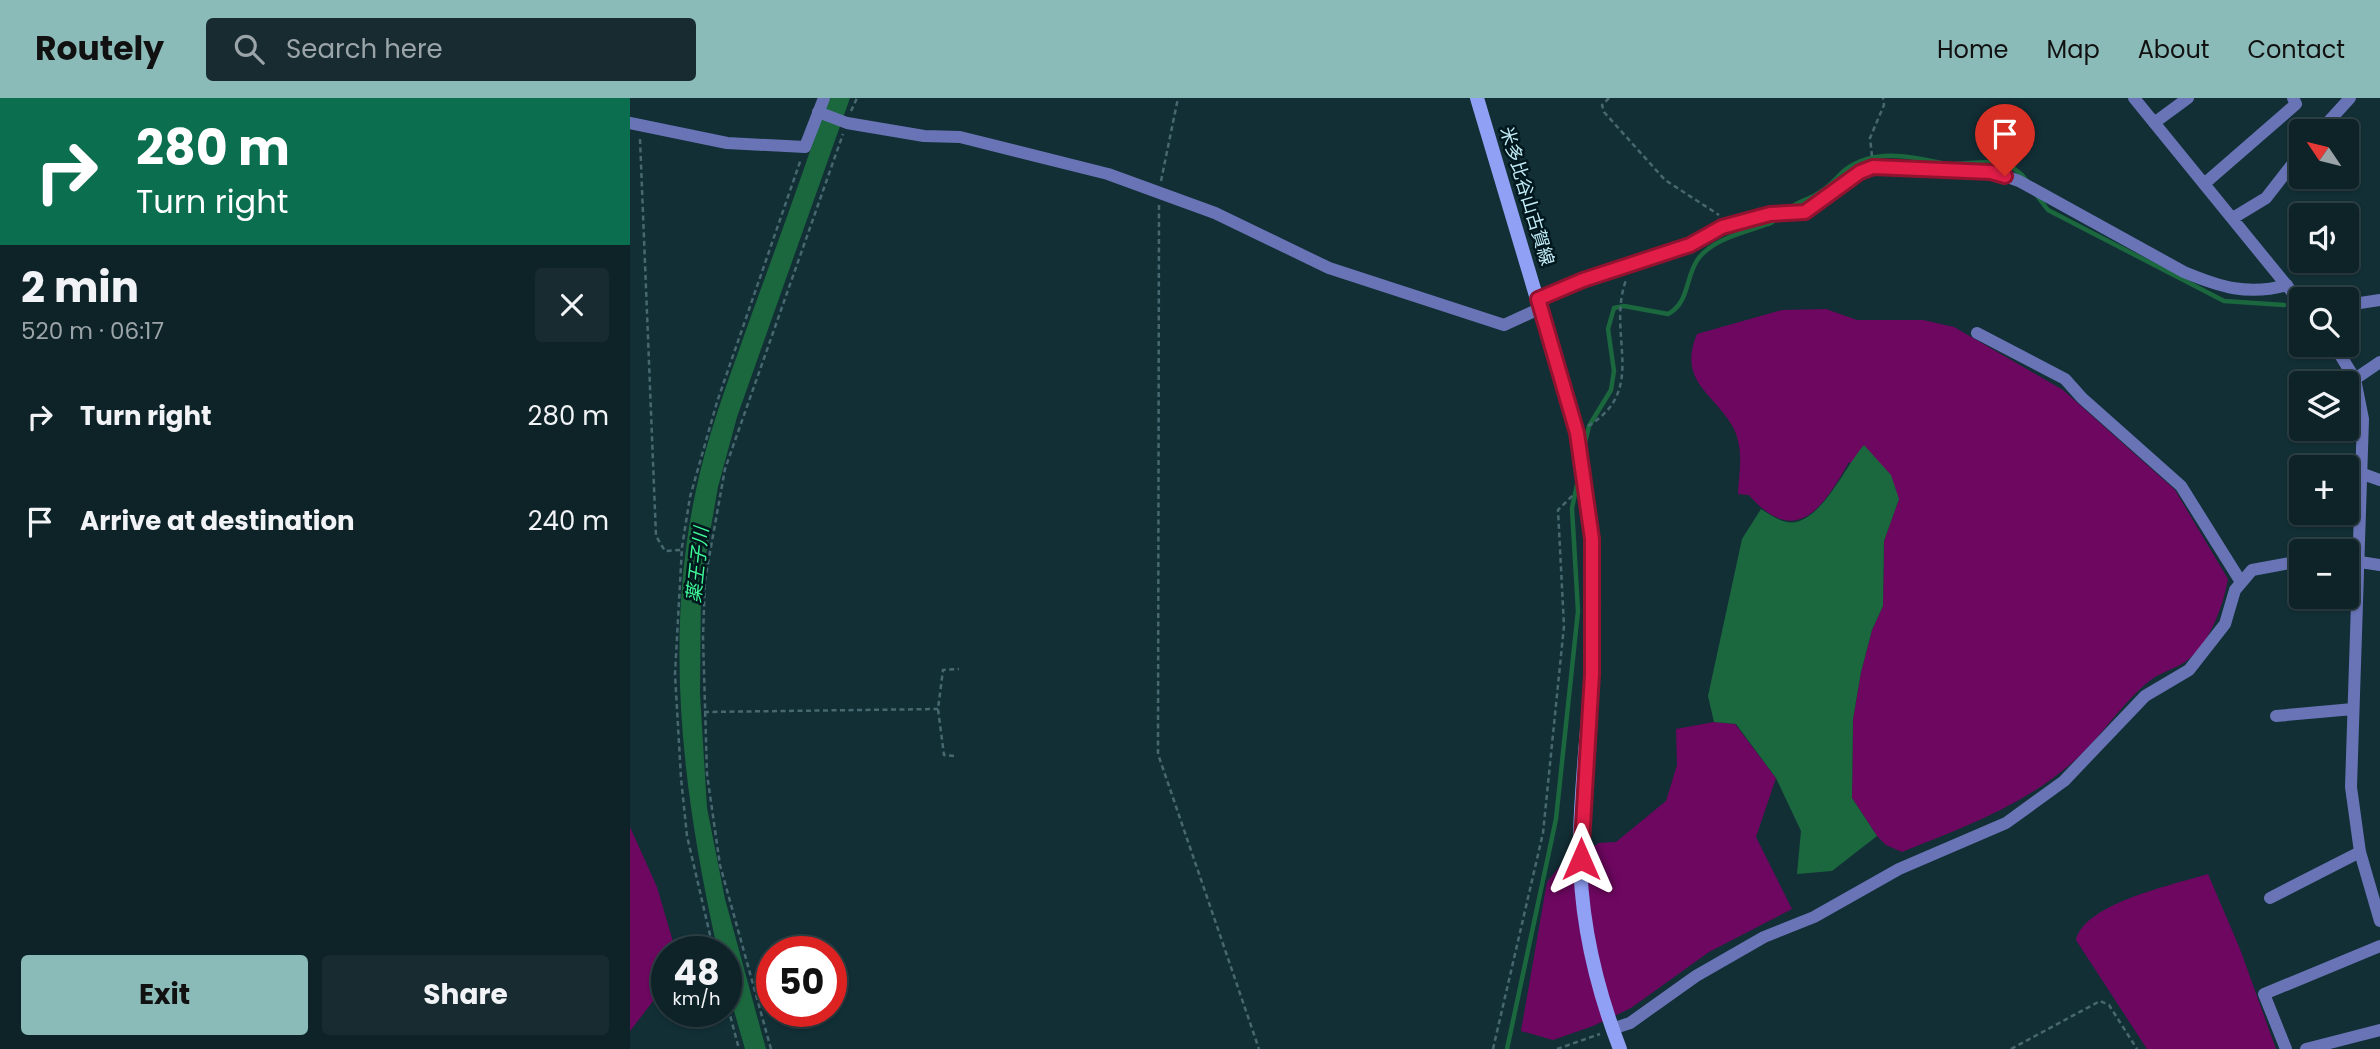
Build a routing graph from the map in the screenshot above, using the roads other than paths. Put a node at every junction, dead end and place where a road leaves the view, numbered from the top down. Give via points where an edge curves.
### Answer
1 (824, 98) edge
2 (1477, 98) edge
3 (2134, 98) edge
4 (2188, 98) edge
5 (2293, 98) edge
6 (2350, 98) edge
7 (818, 112) junction
8 (2331, 119) edge
9 (2154, 123) junction
10 (634, 124) edge
11 (2289, 168) edge
12 (2204, 184) junction
13 (2233, 218) junction
14 (2287, 285) junction
15 (2289, 288) edge
16 (2380, 300) edge
17 (1539, 303) junction
18 (2359, 303) edge
19 (1977, 333) dead end
20 (2380, 362) edge
21 (2359, 376) edge
22 (2359, 399) edge
23 (2363, 474) junction
24 (2380, 480) edge
25 (2361, 560) junction
26 (2289, 563) edge
27 (2380, 565) edge
28 (2241, 582) junction
29 (2353, 709) junction
30 (2276, 716) dead end
31 (2360, 852) junction
32 (2270, 898) dead end
33 (2380, 921) edge
34 (2380, 946) edge
35 (1612, 1029) junction
36 (2380, 1030) edge
37 (1620, 1049) edge
38 (2286, 1049) edge
39 (2306, 1049) edge

1 - 7 street
2 - 17 main road, 米多比谷山古賀線
3 - 9 street
4 - 9 street
5 - 12 street via 2297,104
6 - 8 street
7 - 10 street via 805,147 727,143
7 - 17 street via 847,123 960,137 1108,174 1215,213 1329,268 1504,325
9 - 12 street
11 - 13 street via 2266,198
12 - 13 street
13 - 14 street
14 - 15 street
14 - 17 street via 2252,292 2207,281 2019,181 1991,172 1873,167 1805,212 1770,214 1722,227 1690,245 1583,280
16 - 18 street
17 - 35 main road, 米多比谷山古賀線 via 1577,433 1592,539 1594,609 1580,838 1588,942
19 - 28 street via 2065,379 2181,486
20 - 21 street
22 - 23 street
23 - 24 street
23 - 25 street
25 - 27 street
25 - 29 street
26 - 28 street via 2252,570
28 - 35 street via 2225,624 2189,670 2146,696 2064,781 2030,807 1983,836 1899,869 1814,917 1764,937 1696,976 1630,1023
29 - 30 street
29 - 31 street via 2351,787
31 - 32 street
31 - 33 street
34 - 38 street via 2264,994
35 - 37 main road, 米多比谷山古賀線
36 - 39 street

